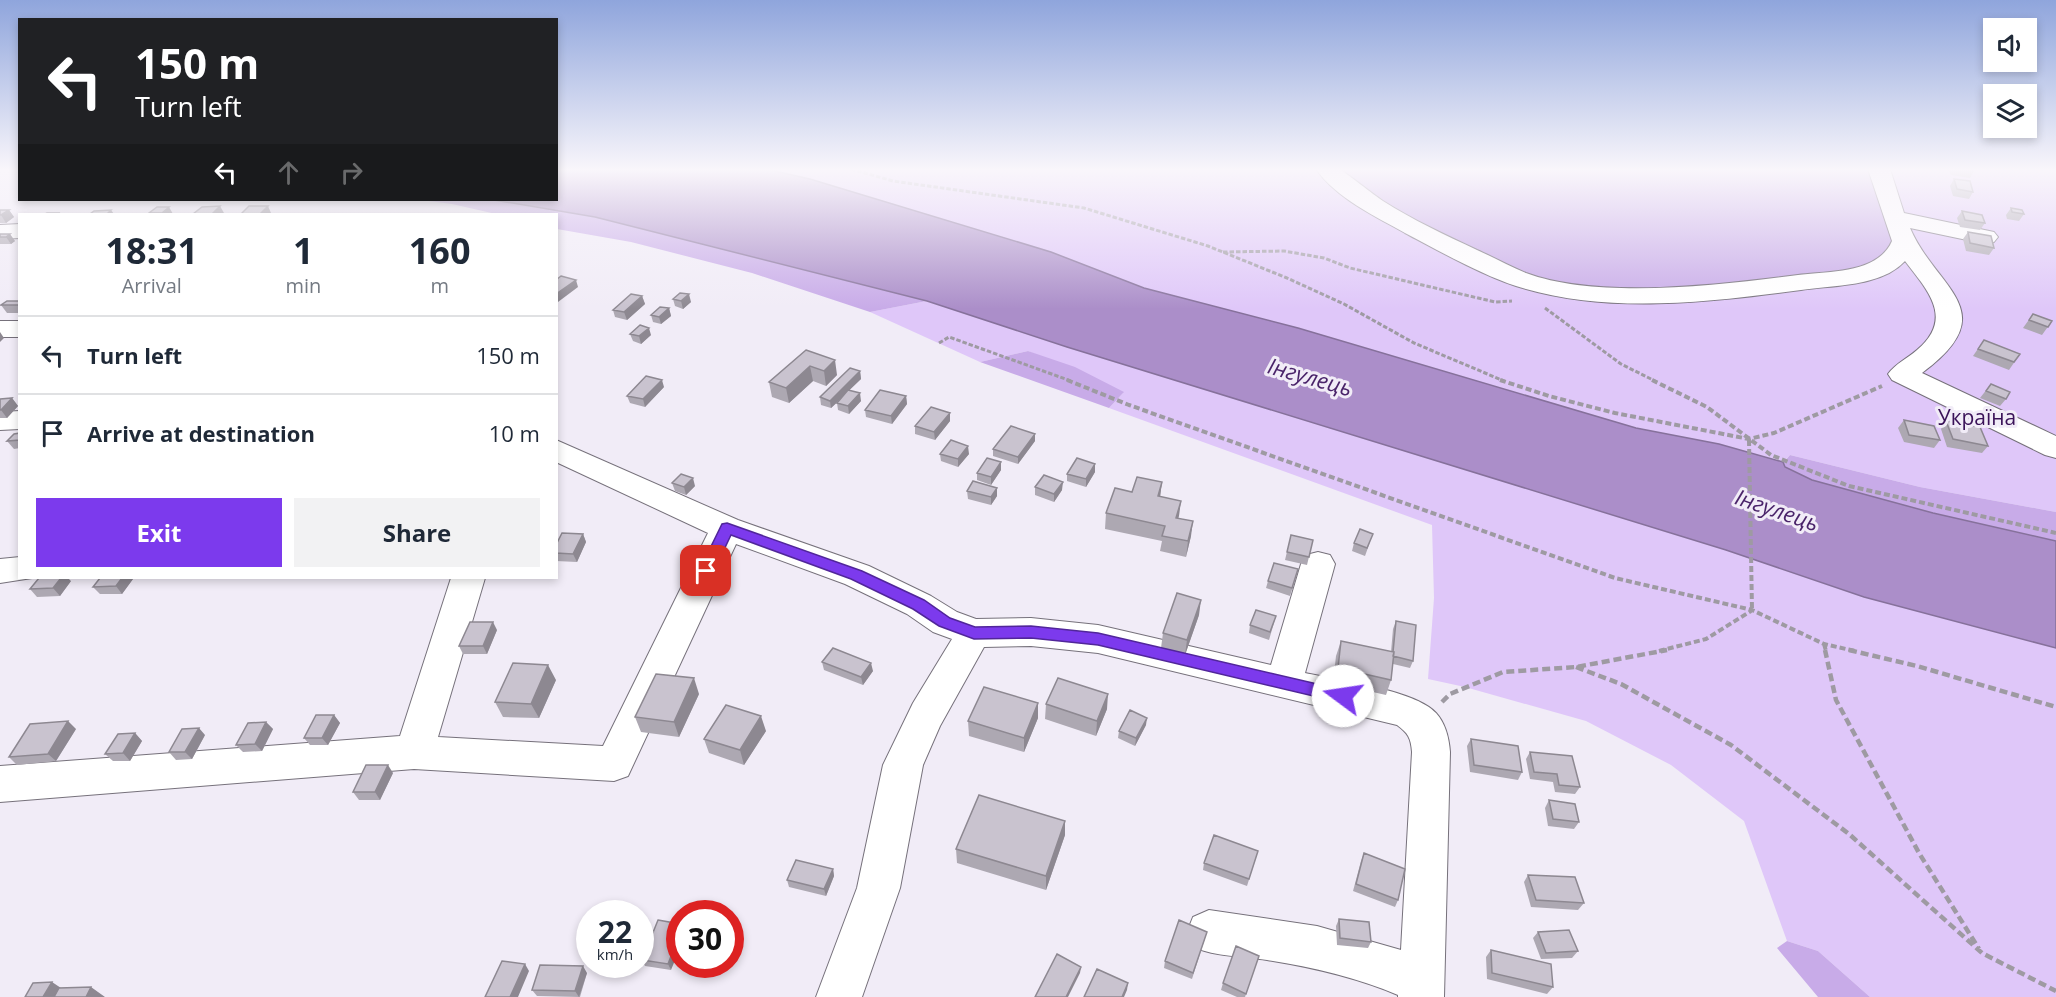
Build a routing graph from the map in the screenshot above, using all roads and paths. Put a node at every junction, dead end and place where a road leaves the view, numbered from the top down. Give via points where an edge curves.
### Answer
1 (1108, 216) edge
2 (1394, 216) edge
3 (1895, 216) edge
4 (1900, 230) junction
5 (18, 231) edge
6 (0, 232) edge
7 (1986, 237) edge
8 (1222, 252) junction
9 (1515, 301) dead end
10 (1542, 306) dead end
11 (0, 329) edge
12 (18, 329) edge
13 (939, 344) dead end
14 (1902, 374) junction
15 (18, 420) edge
16 (0, 421) edge
17 (1749, 439) junction
18 (2056, 448) edge
19 (558, 451) edge
20 (727, 528) junction
21 (2056, 533) edge
22 (1318, 564) dead end
23 (18, 569) edge
24 (0, 571) edge
25 (468, 579) edge
26 (1752, 610) junction
27 (974, 633) junction
28 (1824, 644) junction
29 (1576, 667) junction
30 (1284, 681) junction
31 (2056, 707) edge
32 (1430, 736) junction
33 (414, 752) junction
34 (0, 784) edge
35 (1209, 932) edge
36 (1982, 953) junction
37 (1420, 989) edge
38 (2056, 992) edge
39 (839, 997) edge

1 - 8 path
2 - 4 street via 1526,281 1600,294 1695,293 1814,281 1876,269 1900,252
3 - 4 street
4 - 7 street
4 - 14 street via 1950,313 1946,337
5 - 6 street
8 - 9 path via 1284,251 1314,256 1495,302
8 - 17 path via 1344,303 1413,344 1483,374 1615,413
10 - 17 path via 1621,364 1707,407
11 - 12 street
13 - 26 path via 949,337 1025,363 1140,409 1615,578
14 - 17 path via 1812,418
14 - 18 street
15 - 16 street
17 - 21 path via 1771,455 1849,486
17 - 26 path
19 - 20 street
20 - 27 street via 856,575
20 - 33 street via 614,764
22 - 30 street
23 - 24 street
25 - 33 street
26 - 28 path
26 - 29 path via 1706,639
27 - 30 street via 1031,632 1098,639
27 - 39 street via 920,727 902,768 878,888
28 - 31 path via 1928,669
28 - 36 path via 1836,700 1918,853
29 - 32 path via 1503,672 1450,694 1435,709
29 - 36 path via 1621,684 1731,745 1849,834
30 - 32 street via 1407,712 1425,724
32 - 37 street
33 - 34 street
35 - 37 street via 1257,936 1360,957
36 - 38 path

